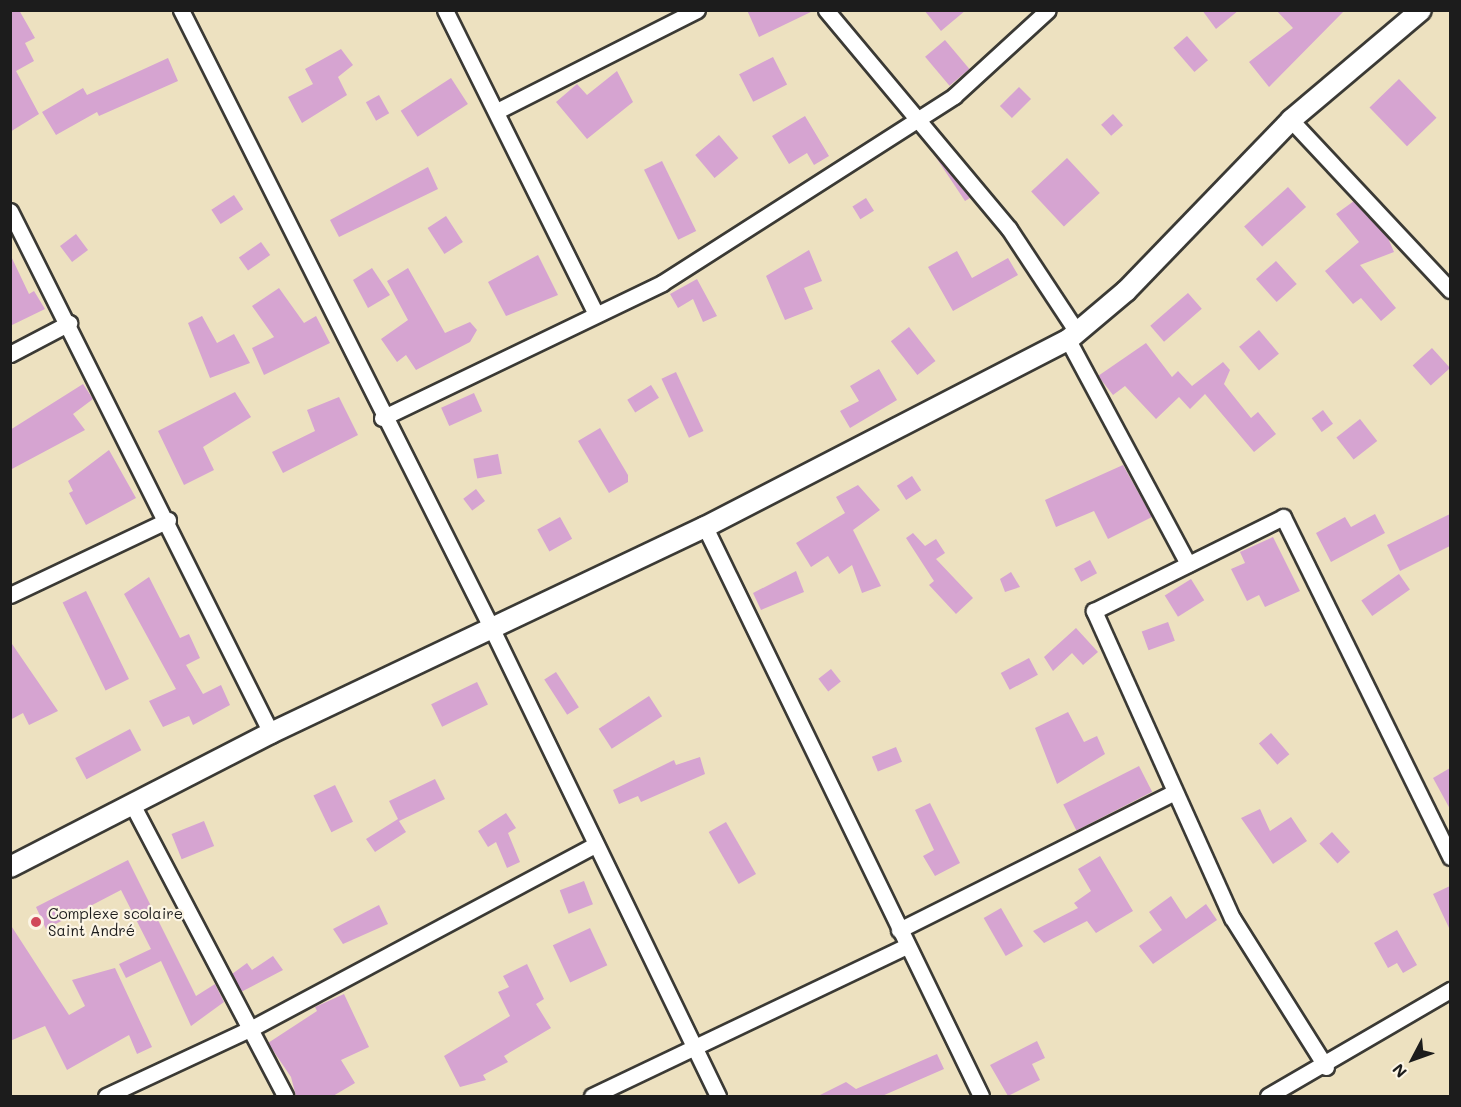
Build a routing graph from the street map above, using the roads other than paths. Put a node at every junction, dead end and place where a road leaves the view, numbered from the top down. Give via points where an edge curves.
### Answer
1 (180, 10) edge
2 (445, 10) edge
3 (697, 10) edge
4 (826, 10) edge
5 (1048, 10) edge
6 (1421, 10) edge
7 (497, 111) junction
8 (914, 120) junction
9 (1291, 120) junction
10 (10, 211) edge
11 (1450, 290) edge
12 (596, 314) junction
13 (69, 323) junction
14 (1071, 335) junction
15 (10, 354) edge
16 (382, 418) junction
17 (168, 520) junction
18 (705, 527) junction
19 (1188, 564) junction
20 (10, 595) edge
21 (491, 627) junction
22 (271, 732) junction
23 (1174, 792) junction
24 (132, 804) junction
25 (595, 845) junction
26 (1450, 857) edge
27 (10, 867) edge
28 (899, 930) junction
29 (906, 946) junction
30 (1450, 990) edge
31 (250, 1029) junction
32 (692, 1044) junction
33 (1326, 1067) junction
34 (106, 1096) edge
35 (285, 1096) edge
36 (592, 1096) edge
37 (718, 1096) edge
38 (981, 1096) edge
39 (1268, 1096) edge

1 - 16 street
2 - 7 street
3 - 7 street
4 - 8 street
5 - 8 street via 954,96
6 - 9 street
7 - 12 street
8 - 12 street via 662,283
8 - 14 street via 1008,229
9 - 11 street
9 - 14 street via 1126,291
10 - 13 street
12 - 16 street
13 - 15 street
13 - 17 street
14 - 18 street
14 - 19 street
16 - 21 street
17 - 20 street
17 - 22 street
18 - 21 street
18 - 28 street
19 - 23 street via 1094,611
19 - 26 street via 1283,517
21 - 22 street
21 - 25 street
22 - 24 street
23 - 28 street
23 - 33 street via 1232,918
24 - 27 street
24 - 31 street
25 - 31 street
25 - 32 street
28 - 29 street
29 - 32 street
29 - 38 street
30 - 33 street
31 - 34 street
31 - 35 street
32 - 36 street
32 - 37 street
33 - 39 street

